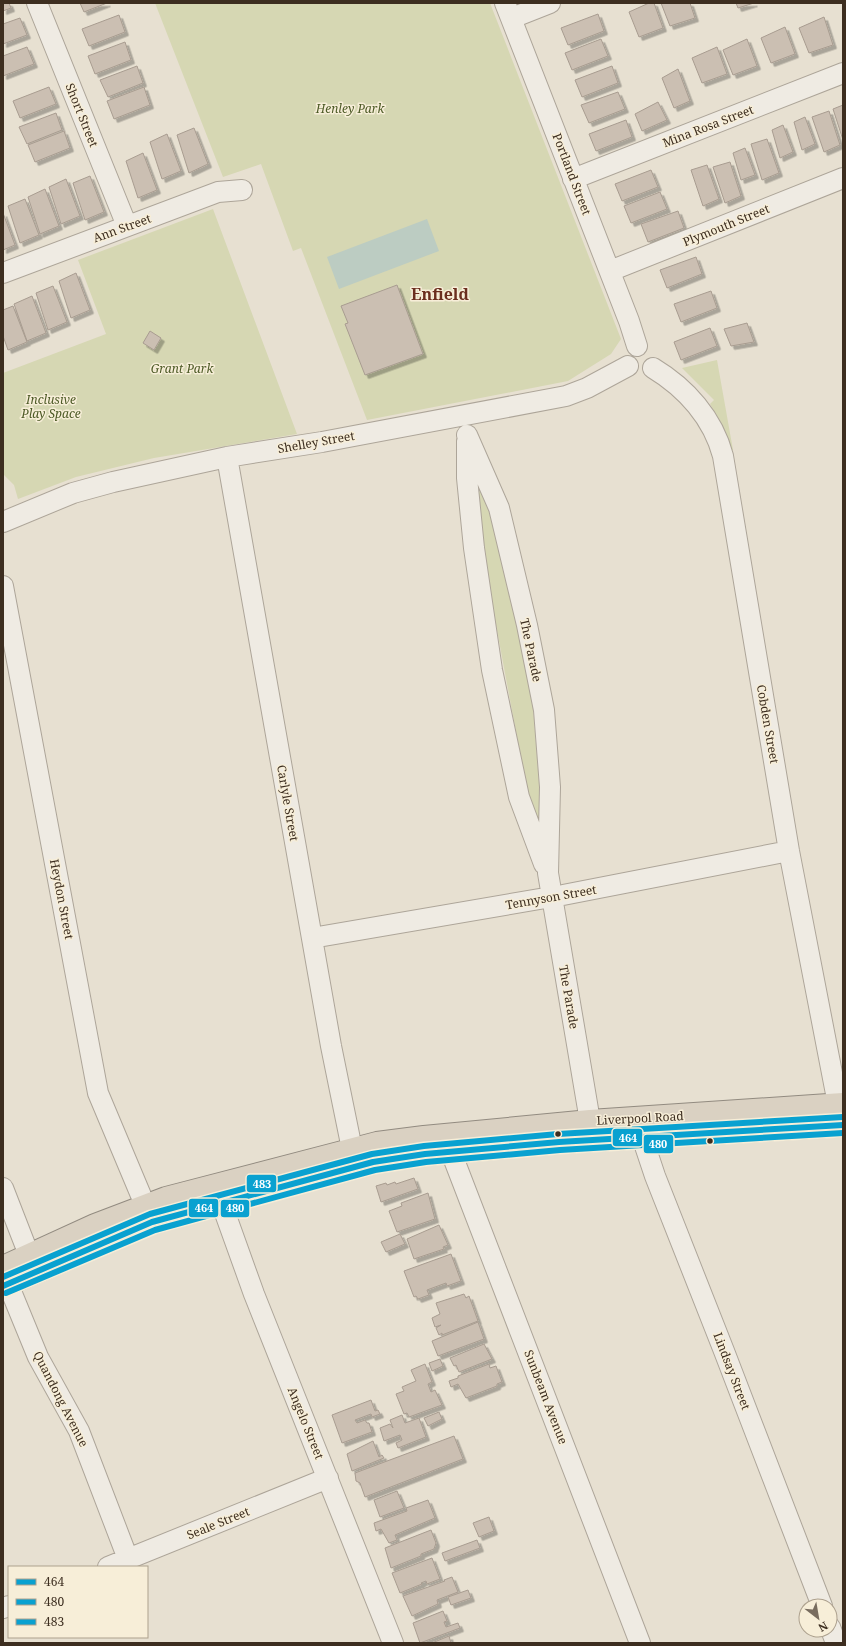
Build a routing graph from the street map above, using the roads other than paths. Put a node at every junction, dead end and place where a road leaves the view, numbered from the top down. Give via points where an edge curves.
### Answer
1 (37, 3) edge
2 (550, 3) edge
3 (508, 10) edge
4 (843, 73) edge
5 (843, 178) edge
6 (573, 179) junction
7 (242, 190) dead end
8 (127, 226) junction
9 (610, 271) junction
10 (3, 273) edge
11 (637, 346) junction
12 (628, 366) junction
13 (653, 368) junction
14 (464, 415) junction
15 (467, 435) junction
16 (227, 457) junction
17 (3, 522) edge
18 (3, 586) edge
19 (789, 851) junction
20 (548, 873) junction
21 (551, 897) junction
22 (312, 938) junction
23 (840, 1104) edge
24 (590, 1121) junction
25 (843, 1125) edge
26 (642, 1137) junction
27 (352, 1149) junction
28 (451, 1152) junction
29 (3, 1188) edge
30 (221, 1202) junction
31 (145, 1205) junction
32 (29, 1255) junction
33 (5, 1279) edge
34 (328, 1478) junction
35 (128, 1559) junction
36 (110, 1566) edge
37 (819, 1598) edge
38 (393, 1643) edge
39 (640, 1643) edge

1 - 8 street, Short Street
2 - 3 street
3 - 6 street, Portland Street
4 - 6 street, Mina Rosa Street
5 - 9 street, Plymouth Street
6 - 9 street, Portland Street
7 - 8 street, Ann Street via 218,192
8 - 10 street, Ann Street
9 - 11 street, Portland Street
11 - 12 street via 628,354
11 - 13 street via 646,346 653,351 656,359
12 - 13 street via 640,374
12 - 14 street, Shelley Street via 566,396
13 - 19 street, Cobden Street via 678,386 702,411 719,440
14 - 15 street, The Parade
14 - 16 street, Shelley Street
15 - 20 street, The Parade via 469,501 492,670 519,797
15 - 20 street, The Parade via 499,508 544,710 550,787
16 - 17 street, Shelley Street via 93,487
16 - 22 street, Carlyle Street
18 - 31 street, Heydon Street via 98,1093
19 - 21 street, Tennyson Street
19 - 23 street, Cobden Street
20 - 21 street, The Parade
21 - 22 street, Tennyson Street
21 - 24 street, The Parade
22 - 27 street, Carlyle Street
23 - 24 highway, Liverpool Road
24 - 27 highway, Liverpool Road via 400,1139
25 - 26 highway, Liverpool Road
26 - 28 highway, Liverpool Road
26 - 37 street, Lindsay Street
27 - 31 highway, Liverpool Road
28 - 30 highway, Liverpool Road via 373,1162
28 - 39 street, Sunbeam Avenue
29 - 32 street
30 - 33 highway, Liverpool Road via 132,1229
30 - 34 street, Angelo Street via 254,1294
31 - 32 highway, Liverpool Road
32 - 33 highway, Liverpool Road
33 - 35 street, Quandong Avenue via 38,1356 79,1431
34 - 35 street, Seale Street
34 - 38 street, Angelo Street
35 - 36 street, Seale Street

